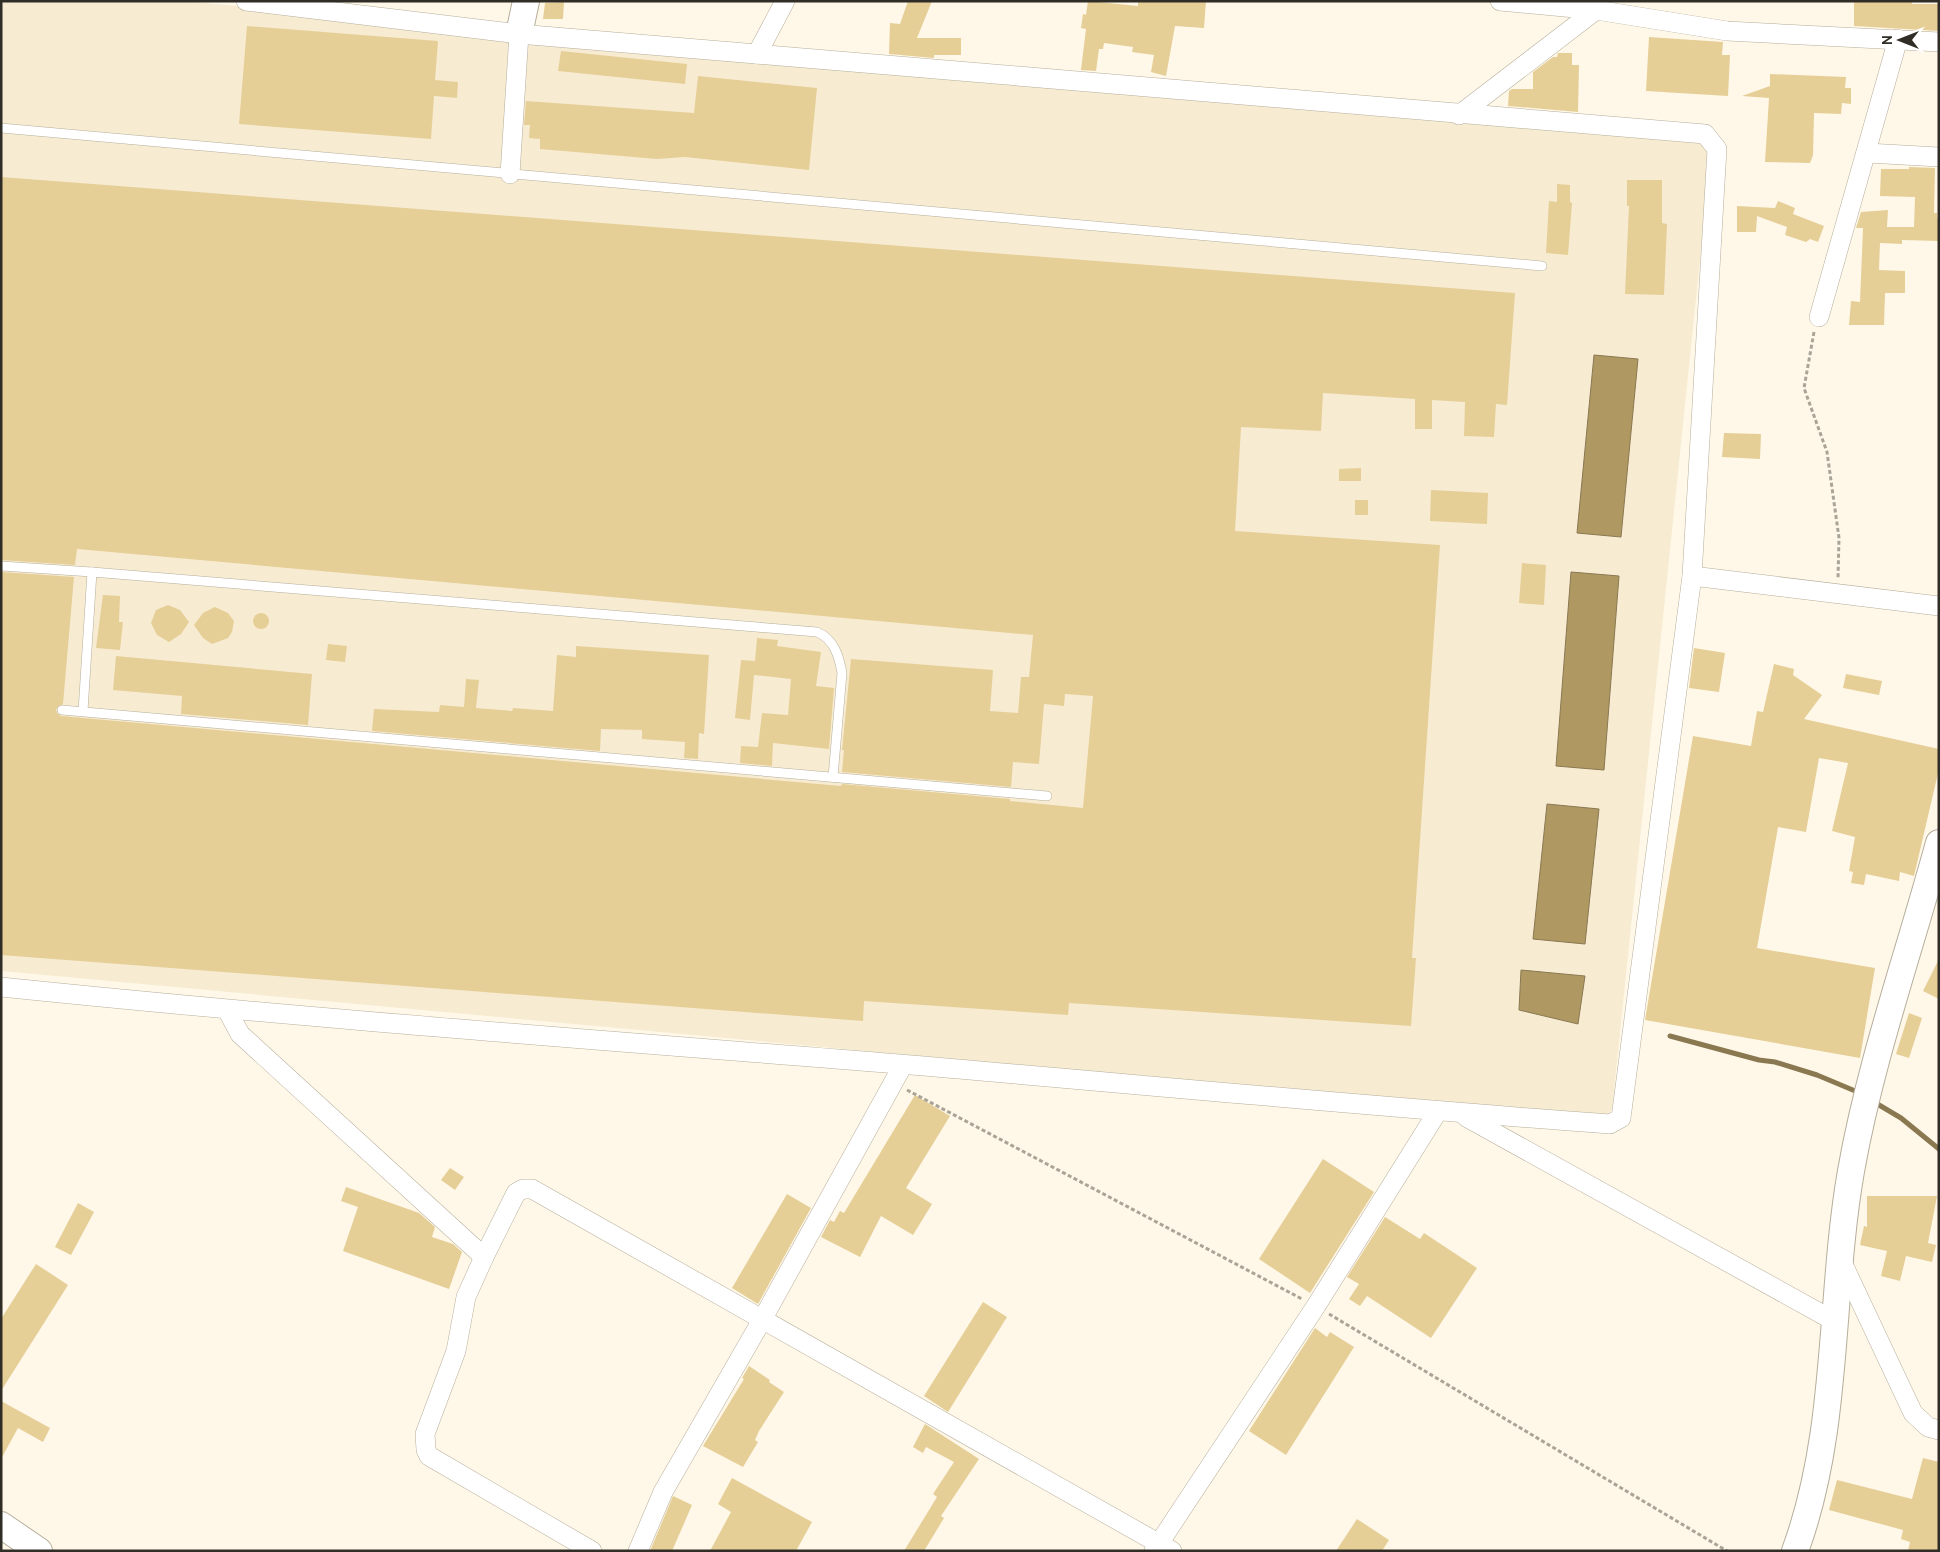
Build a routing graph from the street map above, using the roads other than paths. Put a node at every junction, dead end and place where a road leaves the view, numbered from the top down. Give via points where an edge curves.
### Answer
1 (246, 1) edge
2 (526, 1) edge
3 (785, 1) edge
4 (1500, 1) edge
5 (1597, 6) edge
6 (519, 34) junction
7 (1898, 39) junction
8 (1939, 42) edge
9 (757, 54) junction
10 (1459, 115) junction
11 (1, 128) edge
12 (1867, 153) junction
13 (1939, 157) edge
14 (510, 174) junction
15 (1542, 266) dead end
16 (1819, 317) road end
17 (1, 566) edge
18 (92, 572) junction
19 (1692, 576) junction
20 (1939, 606) edge
21 (62, 710) dead end
22 (83, 711) junction
23 (833, 777) junction
24 (1047, 796) dead end
25 (1939, 843) edge
26 (1934, 882) edge
27 (1, 987) edge
28 (227, 1010) junction
29 (903, 1065) junction
30 (1438, 1111) junction
31 (1460, 1113) junction
32 (484, 1257) junction
33 (1841, 1260) junction
34 (762, 1320) junction
35 (1836, 1322) junction
36 (1939, 1430) edge
37 (1, 1525) edge
38 (1162, 1548) edge
39 (39, 1551) edge
40 (592, 1551) edge
41 (638, 1551) edge
42 (1795, 1551) edge

1 - 6 street
2 - 6 street
3 - 9 street
4 - 5 street
5 - 7 street via 1728,31
5 - 10 street
6 - 9 street
6 - 14 street
7 - 8 street
7 - 12 street
9 - 10 street
10 - 19 street via 1705,134 1717,149
11 - 14 lane
12 - 13 street
12 - 16 street
14 - 15 lane
17 - 18 lane
18 - 22 lane
18 - 23 lane via 817,632 832,644 842,673
19 - 20 street
19 - 31 street via 1621,1118 1610,1124
21 - 22 lane
22 - 23 lane
23 - 24 lane
25 - 26 street
26 - 33 street via 1866,1097 1851,1172
27 - 28 street
28 - 29 street
28 - 32 street via 240,1034
29 - 30 street
29 - 34 street
30 - 31 street
30 - 38 street
31 - 35 street
32 - 34 street via 516,1193 532,1189
32 - 40 street via 466,1296 456,1351 425,1434 426,1450 429,1456
33 - 35 street
33 - 36 street via 1913,1412 1928,1427
34 - 38 street
34 - 41 street via 663,1492
35 - 42 street via 1828,1409 1803,1529
37 - 39 street

